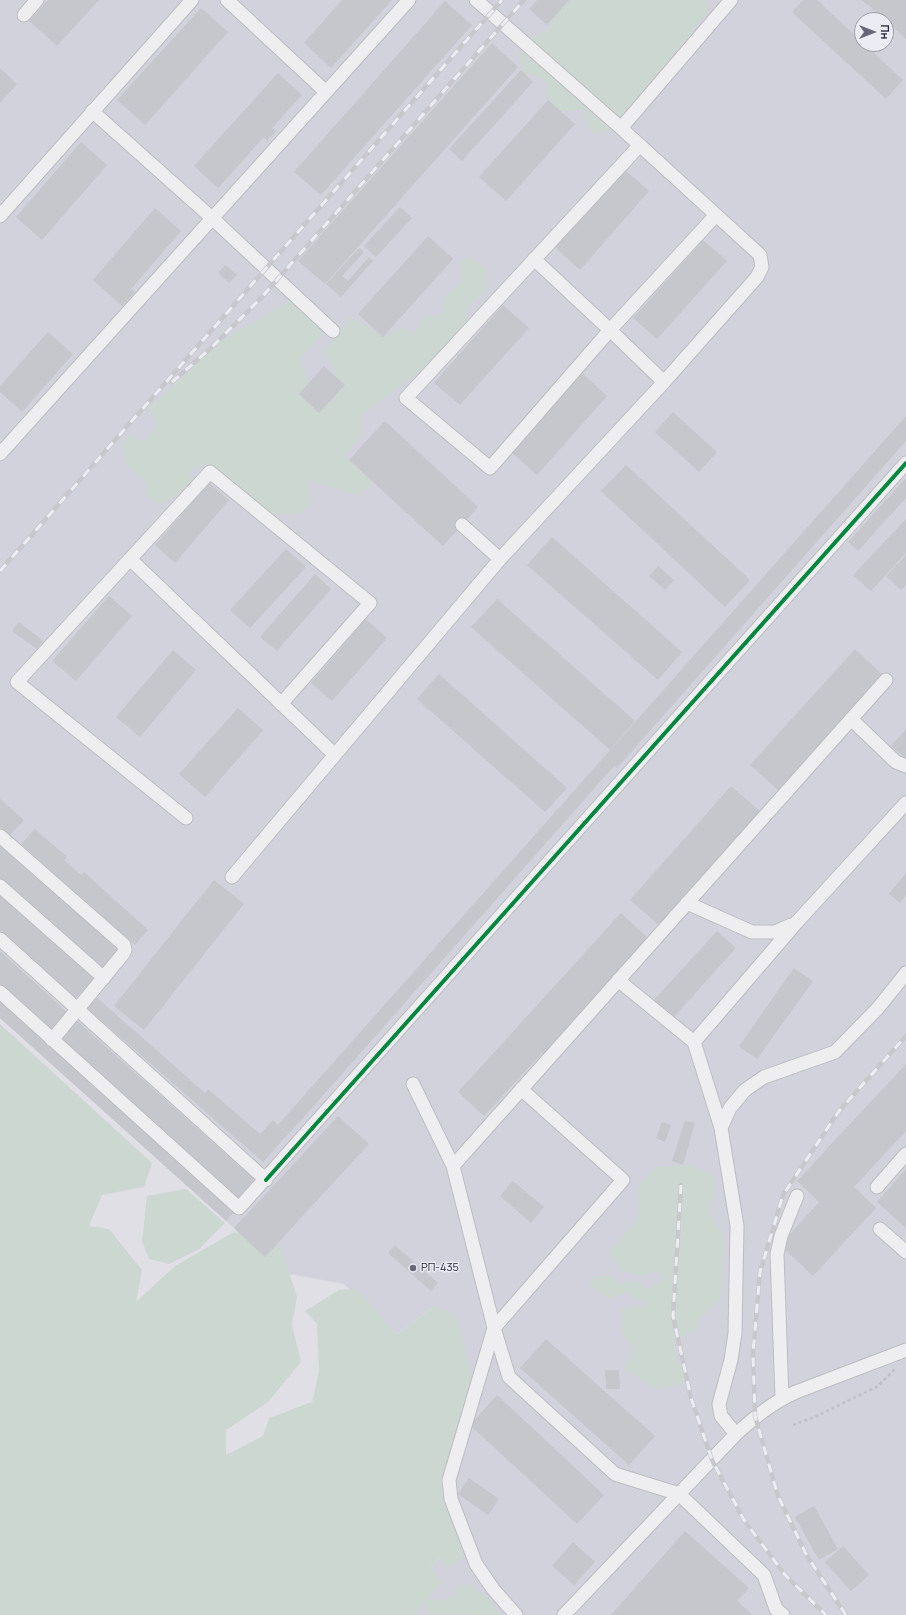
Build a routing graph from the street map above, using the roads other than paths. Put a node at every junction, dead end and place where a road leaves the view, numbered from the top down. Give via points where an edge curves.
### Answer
1 (37, 0) edge
2 (192, 0) edge
3 (227, 0) edge
4 (409, 0) edge
5 (476, 0) edge
6 (731, 0) edge
7 (24, 15) dead end
8 (326, 92) junction
9 (92, 111) junction
10 (621, 128) junction
11 (640, 145) junction
12 (716, 215) junction
13 (0, 216) edge
14 (212, 218) junction
15 (534, 259) junction
16 (610, 330) junction
17 (333, 331) dead end
18 (664, 382) junction
19 (0, 454) edge
20 (906, 463) edge
21 (462, 525) dead end
22 (130, 559) junction
23 (500, 559) junction
24 (886, 680) dead end
25 (281, 704) junction
26 (851, 719) junction
27 (335, 755) junction
28 (906, 766) edge
29 (906, 803) edge
30 (186, 818) dead end
31 (0, 836) edge
32 (232, 877) dead end
33 (0, 886) edge
34 (687, 903) junction
35 (797, 922) junction
36 (0, 939) edge
37 (906, 973) edge
38 (104, 978) junction
39 (618, 980) junction
40 (0, 992) edge
41 (78, 1009) junction
42 (52, 1040) junction
43 (694, 1042) junction
44 (413, 1084) dead end
45 (521, 1089) junction
46 (722, 1128) junction
47 (906, 1154) edge
48 (453, 1166) junction
49 (266, 1180) junction
50 (877, 1187) dead end
51 (797, 1196) dead end
52 (880, 1229) dead end
53 (906, 1252) edge
54 (494, 1328) junction
55 (906, 1350) edge
56 (782, 1398) junction
57 (736, 1434) junction
58 (679, 1494) junction
59 (516, 1615) edge
60 (564, 1615) edge
61 (783, 1615) edge

1 - 7 street
2 - 9 street
3 - 8 street
4 - 8 street
5 - 10 street
6 - 10 street
8 - 14 street
9 - 13 street
9 - 14 street
10 - 11 street
11 - 12 street
11 - 15 street
12 - 16 street
12 - 18 street via 760,255 762,267 757,277
14 - 17 street
14 - 19 street
15 - 16 street
15 - 16 street via 406,398 490,468
16 - 18 street
18 - 23 street
20 - 49 street
21 - 23 street
22 - 25 street
22 - 25 street via 210,472 370,603
22 - 30 street via 17,682
23 - 27 street
24 - 26 street
25 - 27 street
26 - 28 street via 896,762
26 - 34 street
27 - 32 street
29 - 35 street
31 - 38 street via 124,945 124,954
33 - 38 street
34 - 35 street via 752,932 775,932
34 - 39 street
35 - 43 street
36 - 41 street
37 - 46 street via 878,1008 835,1052 764,1077 745,1090 730,1108
38 - 41 street
39 - 43 street
39 - 45 street
40 - 42 street
41 - 42 street
41 - 49 street
42 - 49 street via 239,1208
43 - 46 street
44 - 48 street
45 - 48 street
45 - 54 street via 623,1180
46 - 57 street via 737,1226 734,1333 719,1404 722,1416
47 - 50 street
48 - 54 street
51 - 56 street via 781,1236 777,1254
52 - 53 street
54 - 58 street via 509,1377 615,1474
54 - 59 street via 449,1480 451,1499 476,1564 493,1589
55 - 56 street
56 - 57 street via 755,1416
57 - 58 street
58 - 60 street
58 - 61 street via 764,1575 776,1609

